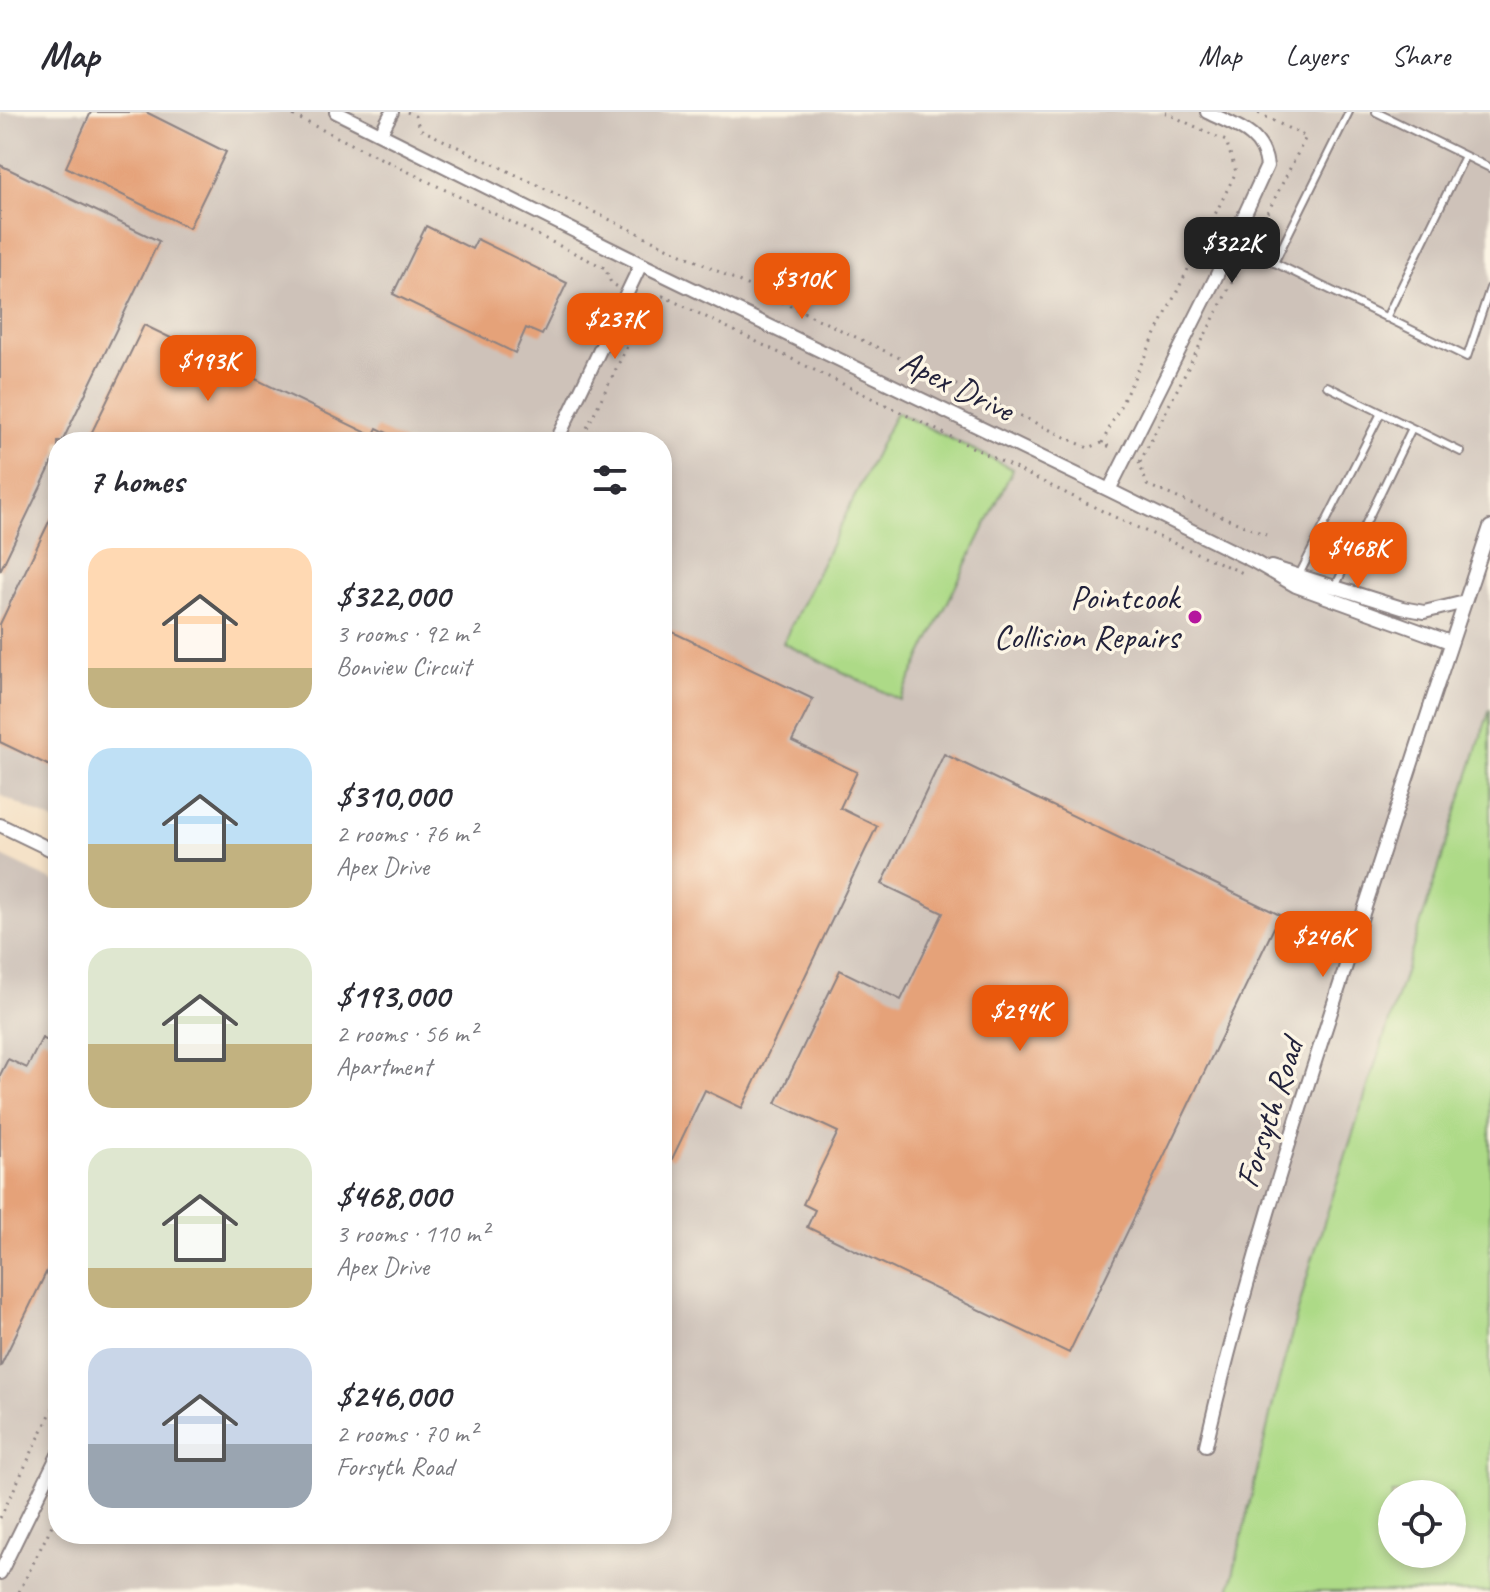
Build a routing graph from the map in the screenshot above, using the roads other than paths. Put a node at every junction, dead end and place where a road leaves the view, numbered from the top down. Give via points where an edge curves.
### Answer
1 (336, 112) edge
2 (392, 112) edge
3 (1207, 112) edge
4 (1349, 112) edge
5 (1376, 112) edge
6 (381, 133) junction
7 (1465, 156) junction
8 (1490, 168) edge
9 (1232, 242) junction
10 (1274, 263) junction
11 (641, 264) junction
12 (1490, 288) edge
13 (1386, 318) junction
14 (1327, 386) dead end
15 (1381, 413) junction
16 (1412, 428) junction
17 (561, 432) edge
18 (1461, 452) dead end
19 (1109, 490) junction
20 (1490, 527) edge
21 (1253, 561) junction
22 (1299, 575) junction
23 (1335, 587) junction
24 (1465, 602) junction
25 (1450, 642) junction
26 (0, 825) edge
27 (48, 848) edge
28 (1206, 1445) dead end
29 (48, 1475) edge
30 (0, 1573) edge

1 - 6 street, Apex Drive
2 - 6 street
3 - 9 street via 1258,139 1265,151 1267,166
4 - 10 lane
5 - 7 lane
6 - 11 street, Apex Drive
7 - 8 lane
7 - 13 lane
9 - 10 lane
9 - 19 street
10 - 13 lane
11 - 17 street
11 - 19 street, Apex Drive
12 - 13 lane via 1467,357
14 - 15 lane
15 - 16 lane
15 - 22 lane
16 - 18 lane
16 - 23 lane
19 - 21 street, Apex Drive
20 - 24 street, Forsyth Road
21 - 22 street, Apex Drive
21 - 25 street, Apex Drive via 1296,586
22 - 23 street, Apex Drive
23 - 24 street, Apex Drive via 1424,612
24 - 25 street, Forsyth Road
25 - 28 street, Forsyth Road via 1280,1169
26 - 27 street
29 - 30 street

